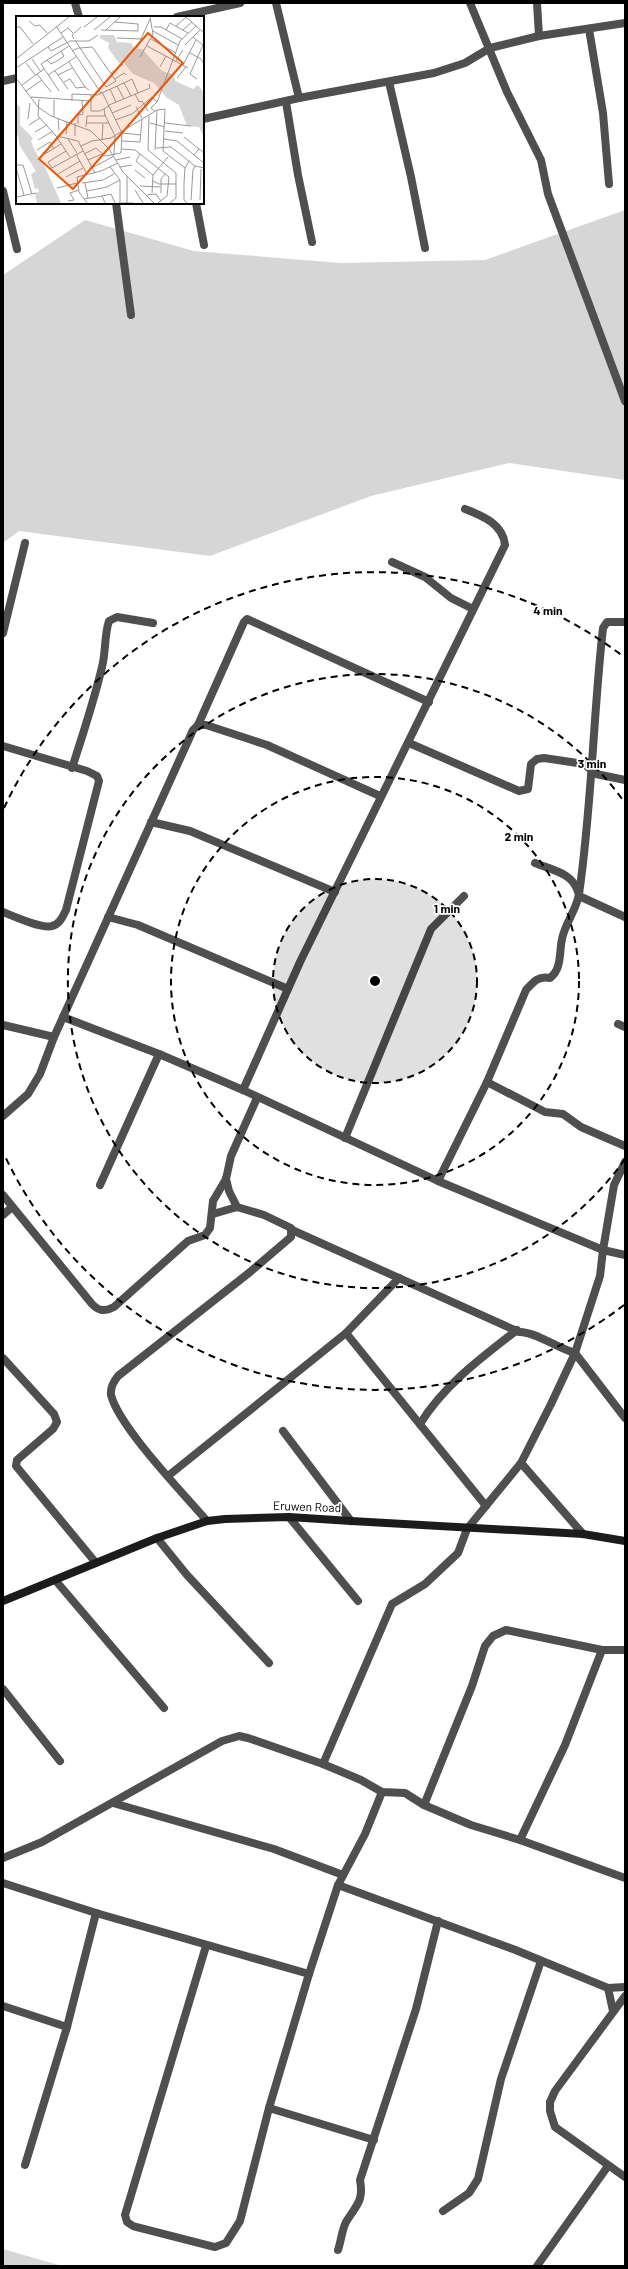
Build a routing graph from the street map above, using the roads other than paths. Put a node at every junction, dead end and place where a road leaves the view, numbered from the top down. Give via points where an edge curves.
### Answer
1 (75, 3) edge
2 (240, 3) edge
3 (276, 3) edge
4 (470, 3) edge
5 (537, 3) edge
6 (79, 16) edge
7 (182, 16) edge
8 (625, 23) edge
9 (589, 29) junction
10 (539, 36) junction
11 (490, 48) junction
12 (16, 78) edge
13 (3, 81) edge
14 (388, 82) junction
15 (299, 98) junction
16 (286, 102) junction
17 (204, 119) edge
18 (609, 184) dead end
19 (3, 192) edge
20 (116, 204) edge
21 (196, 204) edge
22 (312, 242) dead end
23 (204, 245) dead end
24 (424, 248) dead end
25 (17, 249) dead end
26 (131, 315) dead end
27 (625, 400) edge
28 (466, 509) dead end
29 (25, 543) dead end
30 (392, 562) dead end
31 (473, 609) junction
32 (625, 622) edge
33 (153, 623) dead end
34 (3, 633) edge
35 (428, 702) junction
36 (198, 725) junction
37 (409, 743) junction
38 (3, 746) edge
39 (72, 768) junction
40 (593, 770) junction
41 (625, 780) edge
42 (380, 796) junction
43 (151, 822) junction
44 (535, 863) dead end
45 (335, 892) junction
46 (464, 896) dead end
47 (579, 896) junction
48 (3, 912) edge
49 (108, 917) junction
50 (625, 917) edge
51 (288, 989) junction
52 (63, 1017) junction
53 (3, 1025) edge
54 (54, 1037) junction
55 (158, 1054) junction
56 (487, 1082) junction
57 (243, 1090) junction
58 (257, 1098) junction
59 (3, 1116) edge
60 (345, 1138) junction
61 (625, 1146) edge
62 (625, 1162) edge
63 (226, 1179) junction
64 (438, 1180) junction
65 (100, 1185) dead end
66 (3, 1195) edge
67 (12, 1207) junction
68 (237, 1207) junction
69 (212, 1214) junction
70 (3, 1215) edge
71 (292, 1230) junction
72 (602, 1250) junction
73 (625, 1255) edge
74 (399, 1278) junction
75 (517, 1330) junction
76 (346, 1333) junction
77 (575, 1353) junction
78 (3, 1358) edge
79 (625, 1418) edge
80 (420, 1424) junction
81 (283, 1430) dead end
82 (521, 1463) junction
83 (168, 1476) junction
84 (486, 1506) junction
85 (289, 1517) junction
86 (207, 1521) junction
87 (352, 1521) junction
88 (467, 1529) junction
89 (583, 1534) junction
90 (157, 1538) junction
91 (625, 1541) edge
92 (96, 1563) junction
93 (56, 1581) junction
94 (3, 1601) edge
95 (358, 1601) dead end
96 (602, 1650) junction
97 (625, 1650) edge
98 (269, 1663) dead end
99 (3, 1689) edge
100 (164, 1708) dead end
101 (60, 1761) dead end
102 (323, 1764) junction
103 (382, 1792) junction
104 (113, 1803) junction
105 (424, 1805) junction
106 (520, 1840) junction
107 (3, 1858) edge
108 (343, 1875) junction
109 (625, 1878) edge
110 (3, 1883) edge
111 (338, 1885) junction
112 (96, 1913) junction
113 (438, 1921) junction
114 (206, 1946) junction
115 (541, 1961) junction
116 (309, 1974) junction
117 (625, 1987) edge
118 (608, 1988) junction
119 (625, 1996) edge
120 (3, 2006) edge
121 (613, 2011) junction
122 (67, 2027) junction
123 (269, 2108) junction
124 (374, 2140) junction
125 (25, 2165) dead end
126 (608, 2166) junction
127 (625, 2177) edge
128 (443, 2211) dead end
129 (338, 2250) dead end
130 (537, 2266) edge

1 - 6 street
2 - 7 street
3 - 15 street
4 - 11 street
5 - 10 street
8 - 9 street
9 - 10 street
9 - 18 street via 603,113
10 - 11 street
11 - 14 street via 465,64
11 - 27 street via 507,92 541,160 548,194
12 - 13 street
14 - 15 street
14 - 24 street via 410,170
15 - 16 street
16 - 17 street
16 - 22 street
19 - 25 street
20 - 26 street
21 - 23 street
28 - 31 street via 484,516 502,532 505,545
29 - 34 street
30 - 31 street via 425,577 451,598
31 - 35 street
32 - 40 street via 607,622 603,628
33 - 39 street via 117,618 110,622 106,631 103,665
35 - 36 street via 247,619
35 - 37 street
36 - 42 street via 206,725 267,745
36 - 43 street via 193,730
37 - 40 street via 519,791 528,789 531,764 544,758 584,764
37 - 42 street
38 - 39 street
39 - 48 street via 87,771 97,776 99,781 66,910 59,922 52,927
40 - 41 street via 596,774
40 - 47 street
42 - 45 street
43 - 45 street via 190,831
43 - 49 street
44 - 47 street via 570,878 576,884
45 - 51 street
46 - 60 street via 431,929
47 - 50 street
47 - 56 street via 562,938 559,965 555,974 550,978 542,976 526,990
49 - 51 street via 138,925
49 - 52 street
51 - 57 street
52 - 54 street
52 - 55 street
53 - 54 street
54 - 59 street via 40,1074 28,1094
55 - 57 street
55 - 65 street
56 - 61 street via 545,1112 563,1114 581,1127
56 - 64 street
57 - 58 street
58 - 60 street
58 - 63 street via 231,1156
60 - 64 street
62 - 72 street via 614,1185
63 - 68 street
63 - 69 street via 213,1201
64 - 72 street
66 - 67 street
67 - 69 street via 92,1304 98,1310 105,1311 114,1307 188,1241 205,1235 210,1228
67 - 70 street
68 - 69 street
68 - 71 street via 264,1215
71 - 74 street
71 - 83 street via 291,1237 118,1376 113,1383 111,1394 123,1421
72 - 73 street
72 - 77 street via 600,1276
74 - 75 street
74 - 76 street
75 - 77 street
75 - 80 street via 447,1388 432,1404
76 - 80 street
76 - 83 street
77 - 79 street
77 - 82 street
78 - 92 street via 54,1414 57,1422 53,1429 17,1460 16,1466
80 - 84 street
81 - 87 street
82 - 84 street
82 - 89 street
83 - 86 street
84 - 88 street
85 - 86 street, Eruwen Road
85 - 87 street, Eruwen Road
85 - 95 street
86 - 90 street, Eruwen Road
87 - 88 street, Eruwen Road
88 - 89 street, Eruwen Road
88 - 102 street via 458,1553 425,1584 392,1604
89 - 91 street, Eruwen Road
90 - 92 street, Eruwen Road
90 - 98 street via 187,1575
92 - 93 street, Eruwen Road
93 - 94 street, Eruwen Road
93 - 100 street
96 - 97 street
96 - 105 street via 506,1630 493,1636 485,1646 472,1686
96 - 106 street via 565,1746
99 - 101 street
102 - 103 street
102 - 104 street via 239,1736 222,1741
103 - 105 street via 405,1793
103 - 108 street via 365,1834
104 - 107 street via 42,1842
104 - 108 street via 274,1850
105 - 106 street via 471,1825
106 - 109 street
108 - 111 street
110 - 112 street
111 - 113 street
111 - 116 street
112 - 114 street
112 - 122 street
113 - 115 street
113 - 124 street via 416,2009
114 - 116 street
114 - 123 street via 125,2215 127,2222 133,2226 215,2247 226,2243 240,2221
115 - 118 street
115 - 128 street via 501,2079 478,2179 470,2194
116 - 123 street
117 - 118 street
118 - 121 street
119 - 121 street
120 - 122 street
121 - 126 street via 555,2090 550,2102 551,2118 555,2127
122 - 125 street
123 - 124 street
124 - 129 street via 360,2180 362,2194 353,2214 346,2222
126 - 127 street
126 - 130 street

